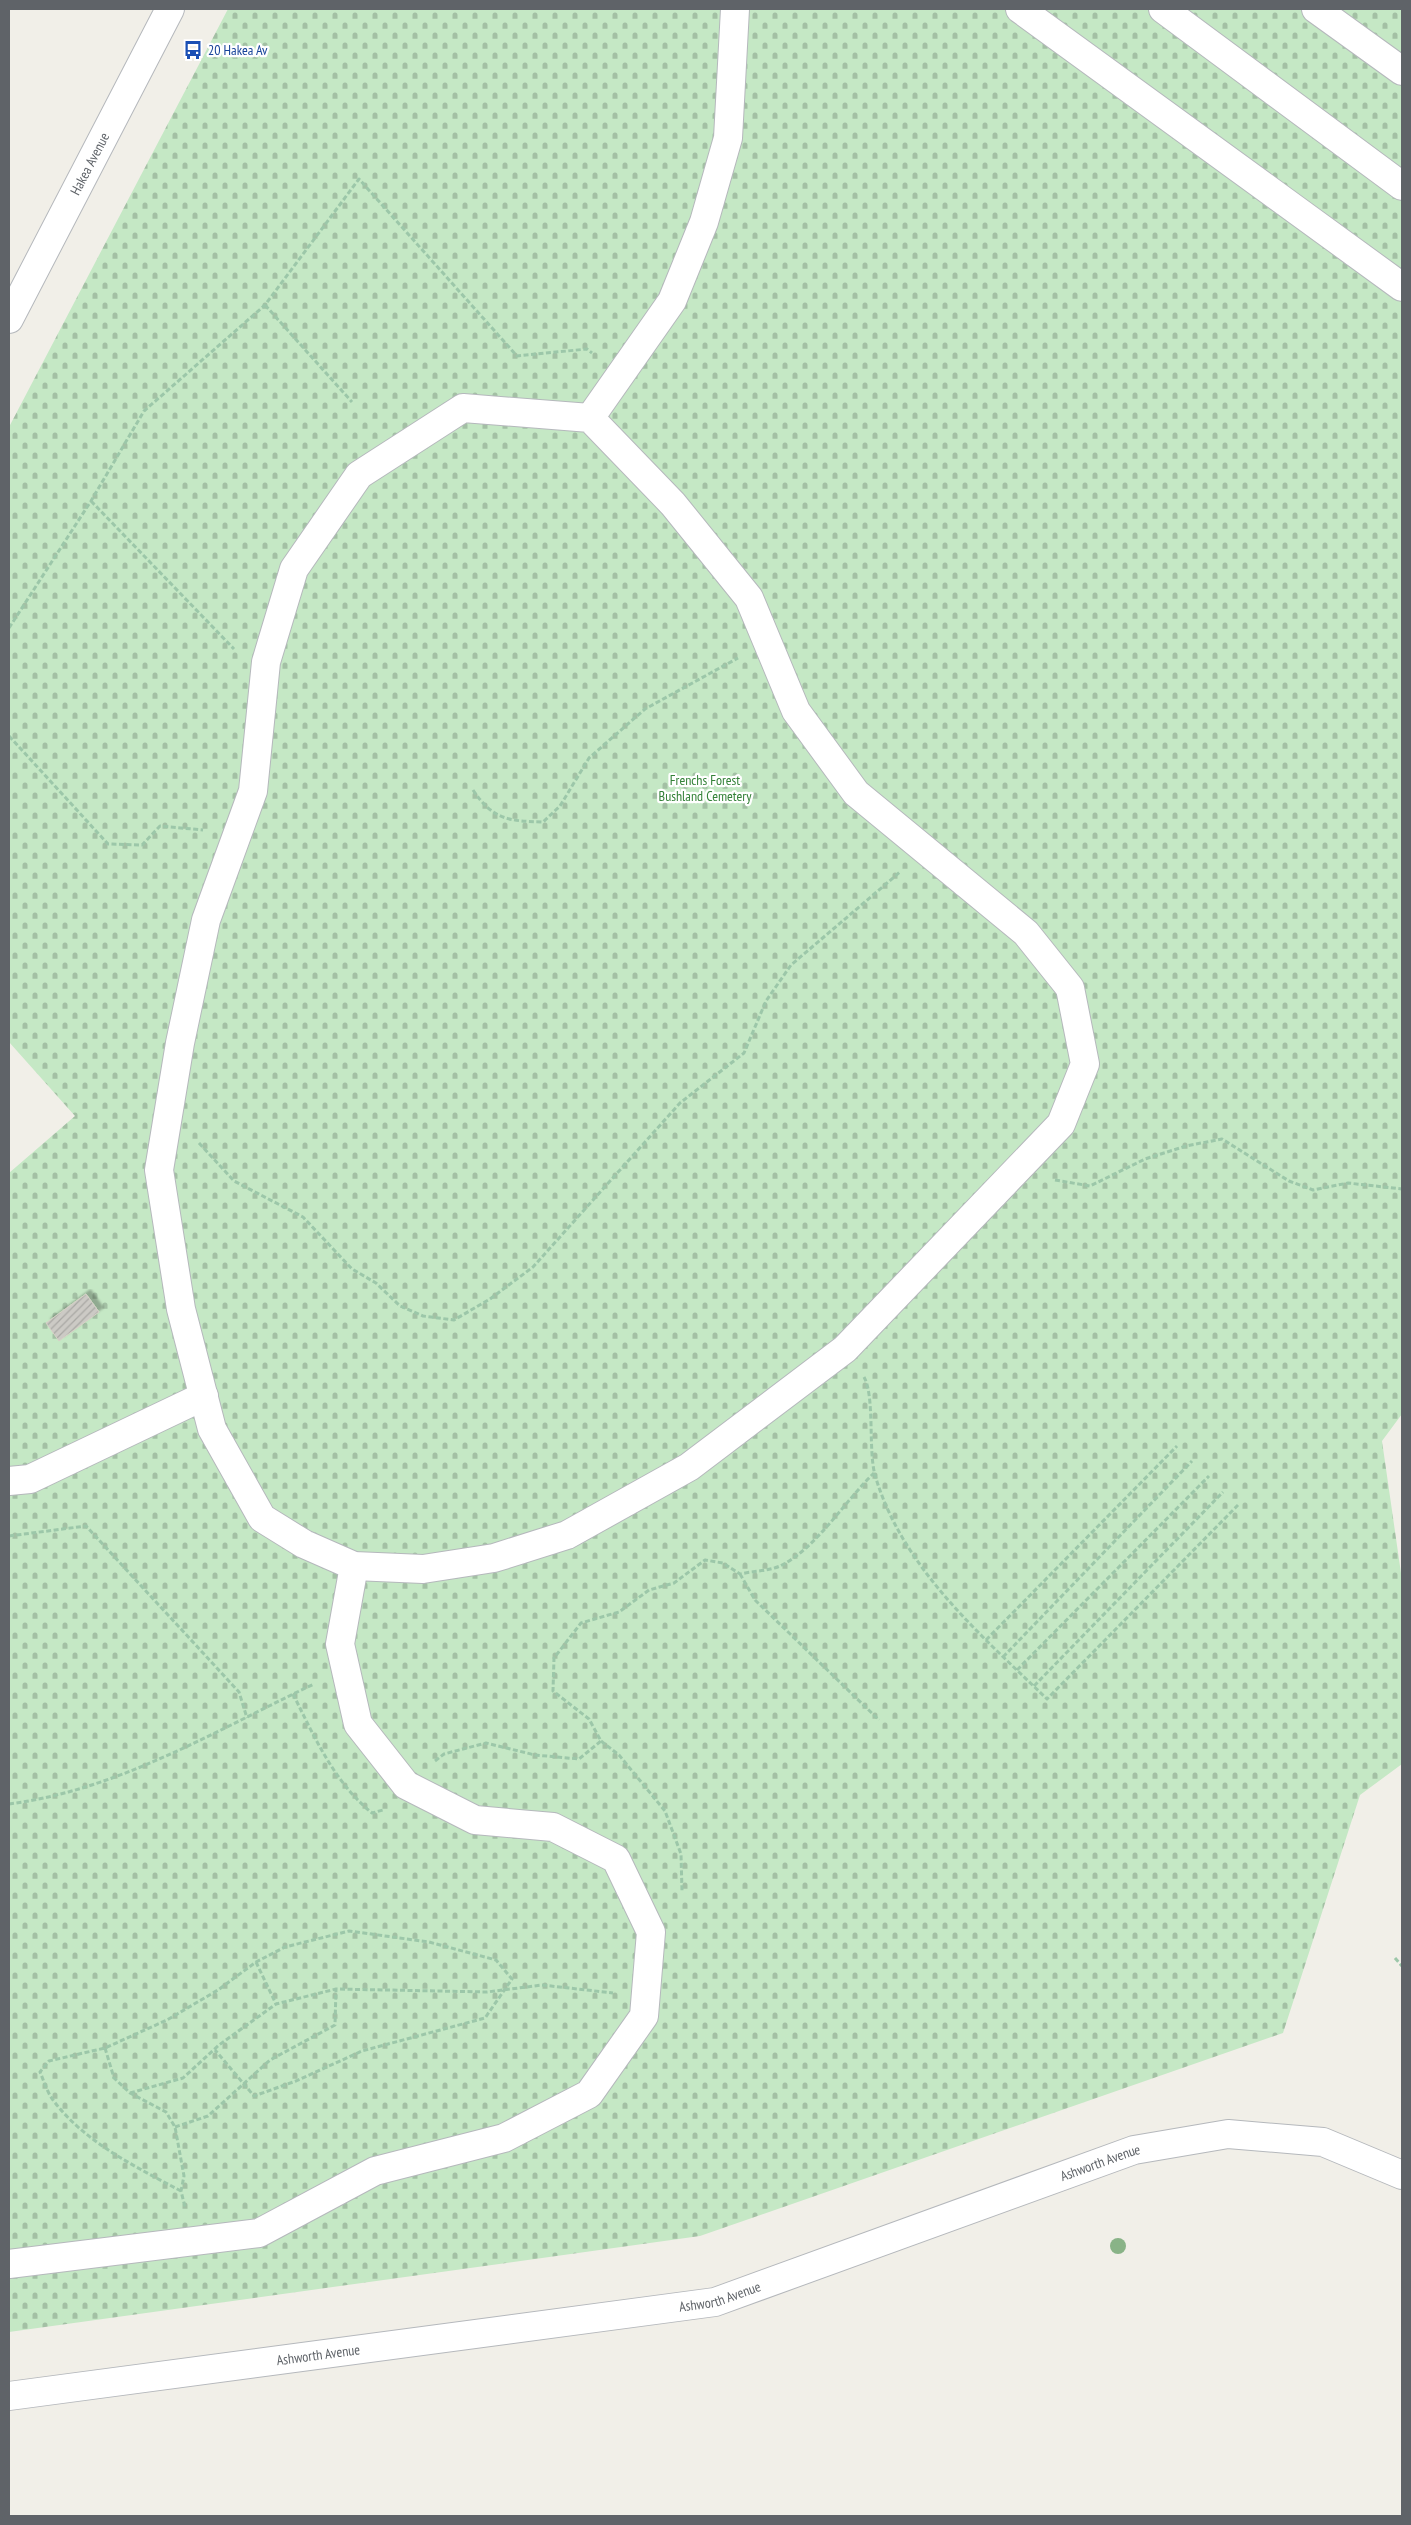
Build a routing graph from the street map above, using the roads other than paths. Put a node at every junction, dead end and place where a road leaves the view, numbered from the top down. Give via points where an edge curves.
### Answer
1 (170, 9) edge
2 (735, 9) edge
3 (1020, 9) edge
4 (1163, 9) edge
5 (1316, 9) edge
6 (1402, 72) edge
7 (1402, 186) edge
8 (1402, 287) edge
9 (9, 319) edge
10 (590, 418) junction
11 (204, 1396) junction
12 (9, 1481) edge
13 (354, 1566) junction
14 (1402, 2175) edge
15 (9, 2264) edge
16 (9, 2396) edge

1 - 9 street, Hakea Avenue
2 - 10 street via 728,138 704,222 672,301
3 - 8 street
4 - 7 street
5 - 6 street
10 - 11 street via 463,408 359,475 294,569 266,662 253,791 206,920 180,1043 159,1170 181,1309
10 - 13 street via 673,504 749,598 796,711 856,793 1026,933 1070,988 1085,1064 1061,1124 846,1349 688,1467 567,1536 494,1558 423,1569
11 - 12 street via 30,1479
11 - 13 street via 212,1428 262,1518 304,1544
13 - 15 street via 340,1644 358,1724 406,1785 475,1820 553,1827 616,1858 651,1932 644,2016 589,2094 504,2138 375,2171 259,2234
14 - 16 street, Ashworth Avenue via 1323,2142 1228,2134 1134,2150 715,2302

